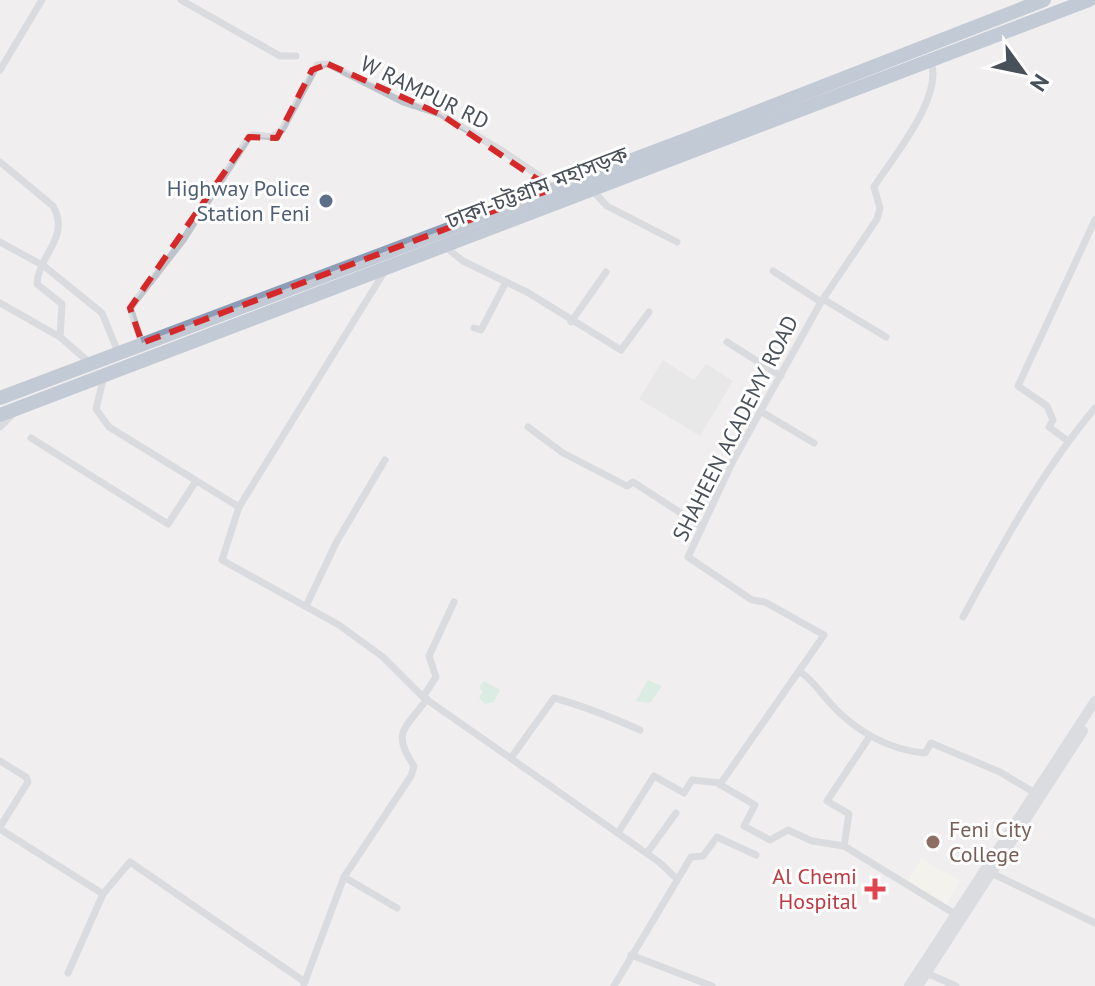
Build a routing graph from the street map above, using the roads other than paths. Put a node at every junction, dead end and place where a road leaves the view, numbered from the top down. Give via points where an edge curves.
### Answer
1 (42, 0) edge
2 (181, 0) edge
3 (1044, 0) edge
4 (1089, 0) edge
5 (296, 56) dead end
6 (930, 60) junction
7 (0, 70) edge
8 (0, 162) edge
9 (552, 189) junction
10 (592, 190) junction
11 (1094, 224) edge
12 (440, 239) junction
13 (0, 242) edge
14 (677, 242) dead end
15 (44, 266) junction
16 (387, 267) junction
17 (773, 271) dead end
18 (606, 272) dead end
19 (506, 282) junction
20 (822, 301) junction
21 (0, 303) edge
22 (649, 312) dead end
23 (571, 322) junction
24 (474, 328) dead end
25 (60, 337) junction
26 (886, 337) dead end
27 (727, 342) dead end
28 (142, 343) junction
29 (118, 352) junction
30 (91, 364) junction
31 (104, 374) junction
32 (781, 376) junction
33 (0, 398) edge
34 (1095, 408) edge
35 (18, 409) junction
36 (760, 411) junction
37 (0, 415) edge
38 (0, 427) edge
39 (528, 427) dead end
40 (31, 438) dead end
41 (1068, 441) junction
42 (814, 443) dead end
43 (385, 460) dead end
44 (196, 481) junction
45 (239, 507) junction
46 (701, 526) junction
47 (454, 602) dead end
48 (307, 604) junction
49 (963, 617) dead end
50 (799, 671) junction
51 (425, 698) junction
52 (1095, 701) edge
53 (1095, 713) edge
54 (640, 730) dead end
55 (870, 736) junction
56 (511, 758) junction
57 (0, 761) edge
58 (719, 784) junction
59 (1035, 793) junction
60 (676, 813) dead end
61 (0, 828) edge
62 (618, 833) junction
63 (844, 846) junction
64 (647, 853) junction
65 (756, 855) dead end
66 (989, 872) junction
67 (344, 877) junction
68 (676, 878) junction
69 (103, 894) junction
70 (397, 908) dead end
71 (955, 914) junction
72 (1095, 923) edge
73 (631, 955) junction
74 (922, 971) junction
75 (68, 973) dead end
76 (304, 984) edge
77 (614, 986) edge
78 (712, 986) edge
79 (909, 986) edge
80 (918, 986) edge
81 (956, 986) edge

1 - 7 street
2 - 5 street via 280,56
3 - 9 highway, ঢাকা-চট্টগ্রাম মহাসড়ক
4 - 6 highway, ঢাকা-চট্টগ্রাম মহাসড়ক
6 - 10 highway, ঢাকা-চট্টগ্রাম মহাসড়ক
6 - 20 street, SHAHEEN ACADEMY ROAD via 930,98 874,187 880,208 877,219
8 - 15 street via 58,216 55,242
9 - 12 highway, ঢাকা-চট্টগ্রাম মহাসড়ক
9 - 28 street, W RAMPUR RD via 501,150 440,114 403,102 328,64 317,65 282,130 272,137 249,137 183,240 130,308
10 - 12 highway, ঢাকা-চট্টগ্রাম মহাসড়ক
10 - 14 street via 601,203
11 - 41 street via 1018,386 1047,406 1053,420 1049,427
12 - 16 highway, ঢাকা-চট্টগ্রাম মহাসড়ক
12 - 19 street via 463,261
12 - 28 highway, ঢাকা-চট্টগ্রাম মহাসড়ক
13 - 15 street
15 - 25 street via 37,284 62,304
15 - 29 street via 102,313
16 - 31 highway, ঢাকা-চট্টগ্রাম মহাসড়ক
16 - 45 street
17 - 20 street
18 - 23 street
19 - 23 street
19 - 24 street via 481,330
20 - 26 street
20 - 32 street, SHAHEEN ACADEMY ROAD
21 - 25 street
22 - 23 street via 621,350
25 - 30 street
27 - 32 street
28 - 29 highway, ঢাকা-চট্টগ্রাম মহাসড়ক
29 - 30 highway, ঢাকা-চট্টগ্রাম মহাসড়ক
30 - 33 highway, ঢাকা-চট্টগ্রাম মহাসড়ক
31 - 35 highway, ঢাকা-চট্টগ্রাম মহাসড়ক
31 - 44 street via 96,397 99,418
32 - 36 street, SHAHEEN ACADEMY ROAD
34 - 41 street
35 - 37 highway, ঢাকা-চট্টগ্রাম মহাসড়ক
35 - 38 street
36 - 42 street
36 - 46 street, SHAHEEN ACADEMY ROAD
39 - 46 street via 563,453 627,486 633,482
40 - 44 street via 168,524
41 - 49 street
43 - 48 street
44 - 45 street
45 - 48 street via 222,560
46 - 50 street, SHAHEEN ACADEMY ROAD via 691,560 752,600 824,633
47 - 51 street via 433,641 429,662 436,677
48 - 51 street via 383,657
50 - 55 street
50 - 58 street, SHAHEEN ACADEMY ROAD
51 - 56 street
51 - 67 street via 401,735 400,745 414,766 411,776
52 - 59 main road
53 - 66 main road
54 - 56 street via 590,707 554,698
55 - 59 street via 915,752 925,753 931,743
55 - 63 street via 827,801 849,814
56 - 62 street
57 - 61 street via 28,782
58 - 62 street via 695,779 684,793 654,776
58 - 63 street via 755,805 744,826 770,840 788,830
59 - 66 main road
60 - 64 street
61 - 69 street
62 - 64 street
63 - 71 street
64 - 68 street
65 - 68 street via 717,837 703,856 691,857
66 - 71 main road
66 - 72 street
66 - 74 main road
67 - 70 street
67 - 76 street
68 - 73 street
69 - 75 street
69 - 76 street via 121,868 133,863
71 - 74 main road
73 - 77 street
73 - 78 street
74 - 79 main road
74 - 80 main road
74 - 81 street

